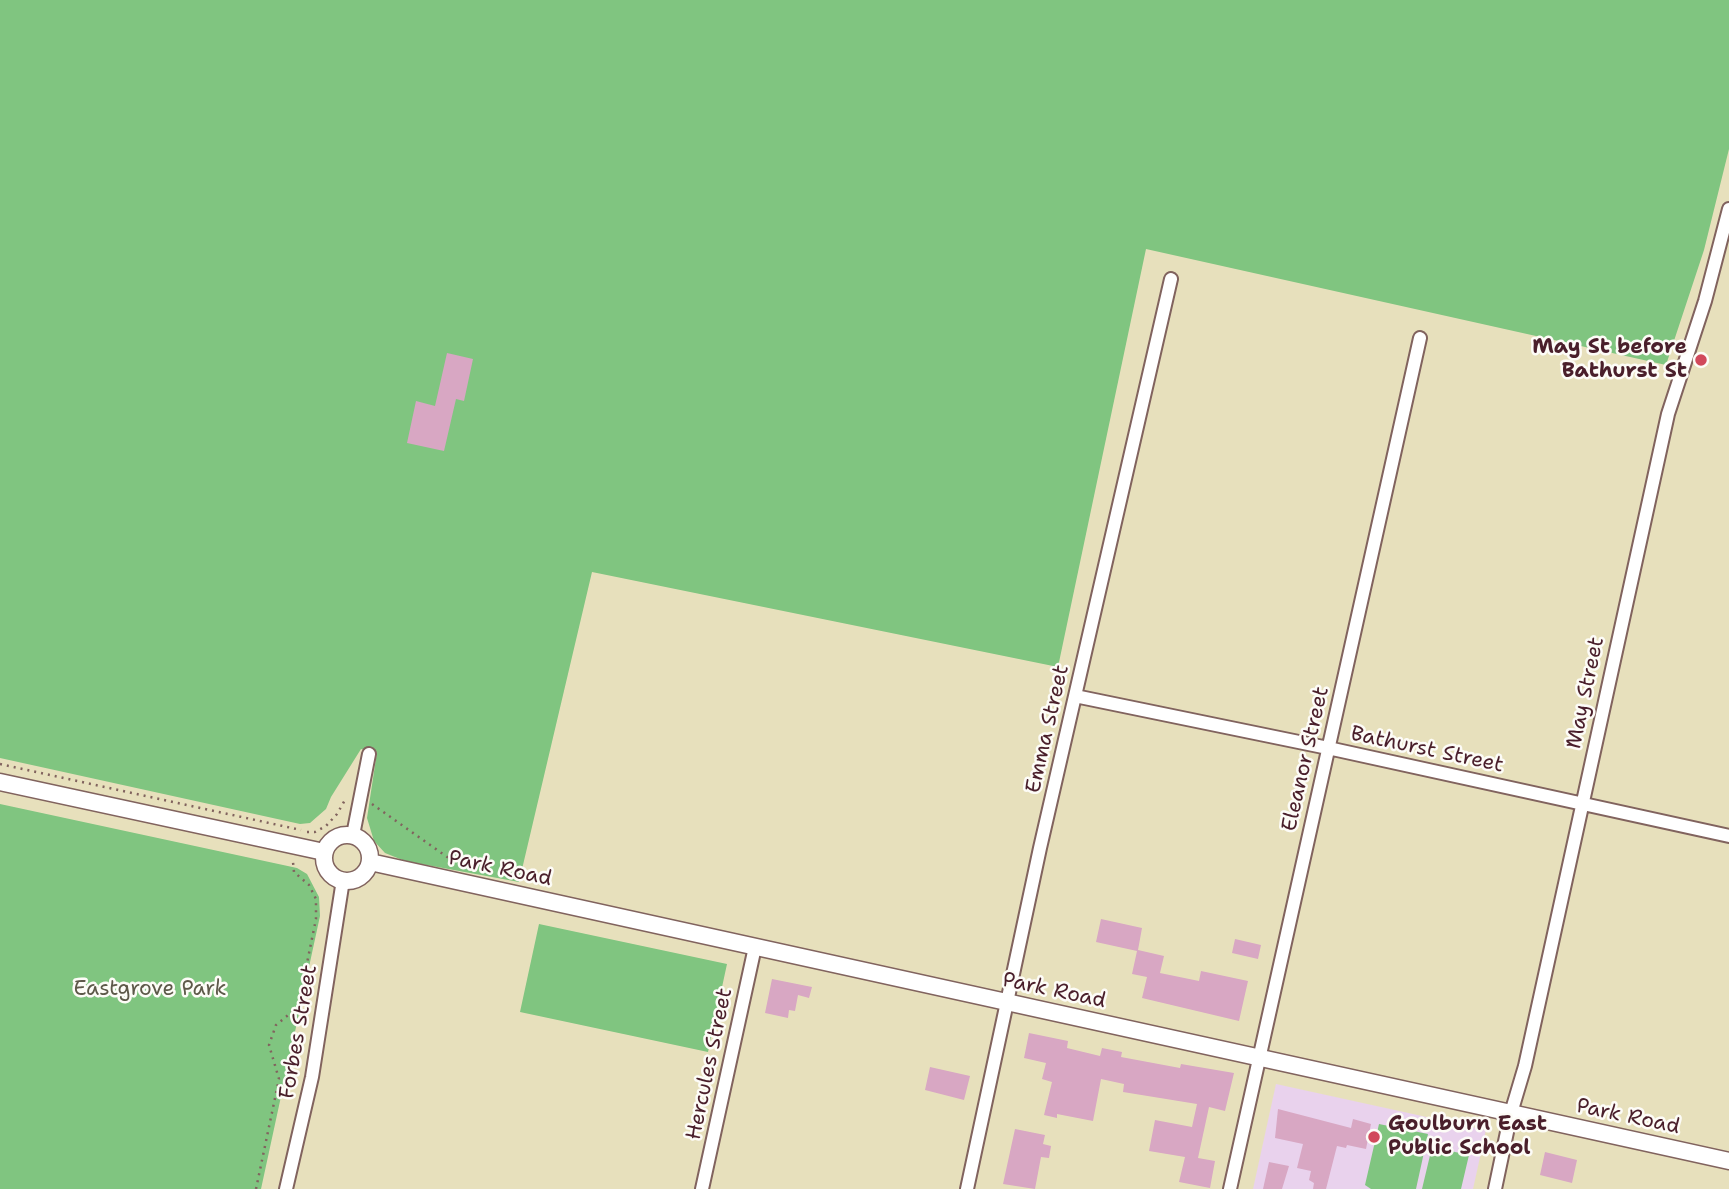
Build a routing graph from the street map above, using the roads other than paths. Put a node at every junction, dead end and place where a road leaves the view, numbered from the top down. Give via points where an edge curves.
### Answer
1 (1729, 209) edge
2 (1171, 278) dead end
3 (1420, 338) dead end
4 (1075, 696) junction
5 (1328, 748) junction
6 (369, 754) dead end
7 (0, 782) edge
8 (1581, 803) junction
9 (353, 835) junction
10 (1729, 836) edge
11 (324, 852) junction
12 (370, 862) junction
13 (343, 880) junction
14 (755, 947) junction
15 (1008, 1003) junction
16 (1259, 1058) junction
17 (1511, 1113) junction
18 (1729, 1161) edge
19 (286, 1189) edge
20 (702, 1189) edge
21 (967, 1189) edge
22 (1230, 1189) edge
23 (1495, 1189) edge

1 - 8 street, May Street via 1668,414
2 - 4 street, Emma Street
3 - 5 street, Eleanor Street
4 - 5 street, Bathurst Street
4 - 15 street, Emma Street
5 - 8 street, Bathurst Street
5 - 16 street, Eleanor Street
6 - 9 street
7 - 11 street
8 - 10 street, Bathurst Street
8 - 17 street, May Street
9 - 11 street via 334,838
9 - 12 street via 365,844
11 - 13 street via 328,870
12 - 13 street via 359,877
12 - 14 street, Park Road
13 - 19 street, Forbes Street via 314,1064
14 - 15 street, Park Road
14 - 20 street, Hercules Street
15 - 16 street, Park Road
15 - 21 street, Emma Street
16 - 17 street, Park Road
16 - 22 street, Eleanor Street
17 - 18 street, Park Road
17 - 23 street, May Street

